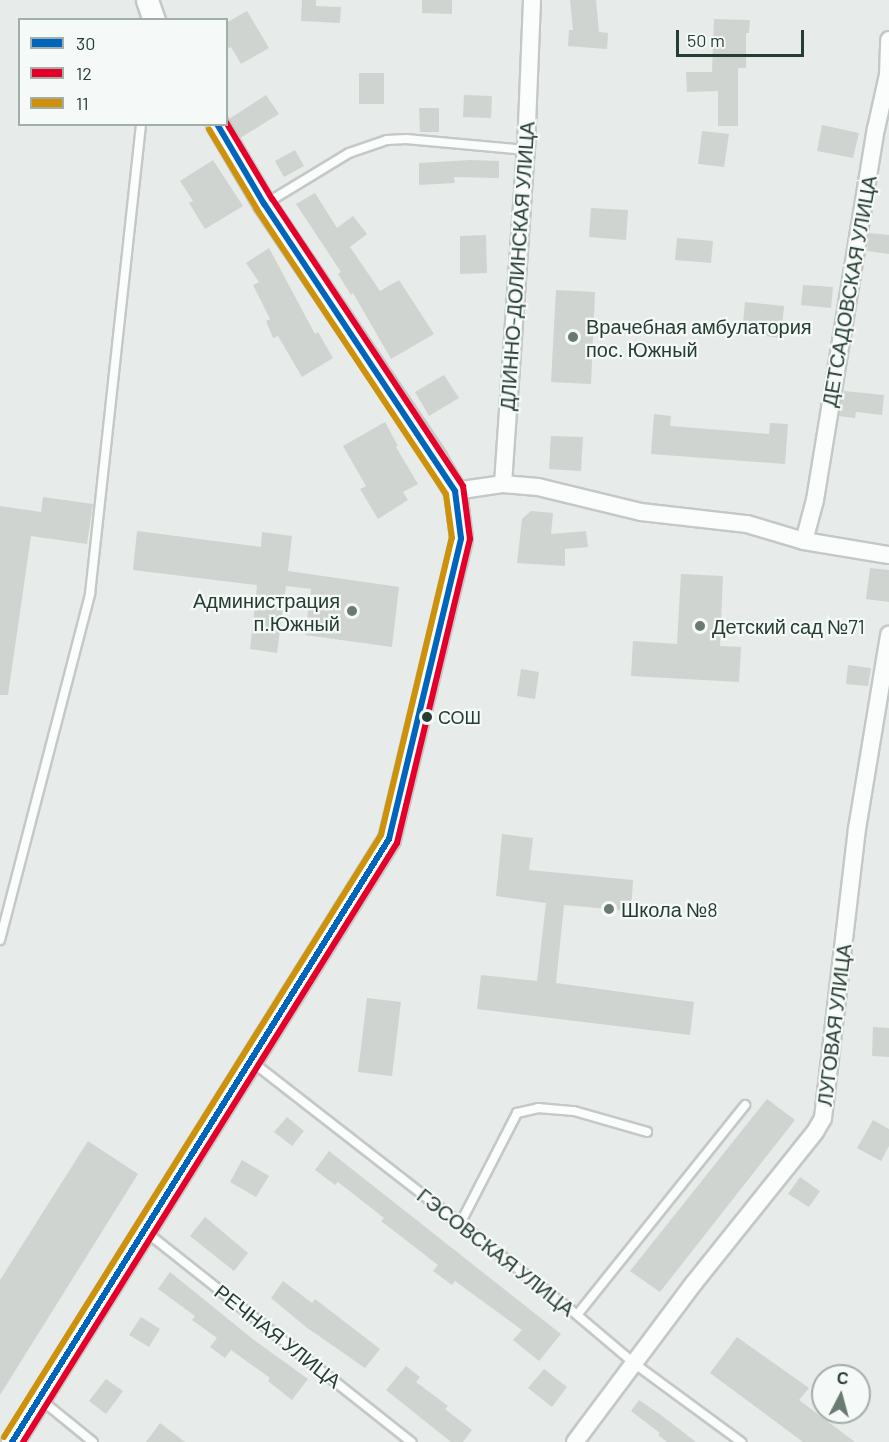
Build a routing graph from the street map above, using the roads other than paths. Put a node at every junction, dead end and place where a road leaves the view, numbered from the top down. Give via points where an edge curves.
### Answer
1 (532, 0) edge
2 (889, 40) edge
3 (141, 126) edge
4 (218, 126) edge
5 (526, 150) junction
6 (264, 204) junction
7 (503, 484) junction
8 (455, 491) junction
9 (804, 541) junction
10 (889, 555) edge
11 (889, 634) edge
12 (0, 940) edge
13 (250, 1061) junction
14 (745, 1105) dead end
15 (647, 1132) dead end
16 (460, 1224) junction
17 (144, 1231) junction
18 (577, 1315) junction
19 (634, 1364) junction
20 (39, 1399) junction
21 (12, 1442) edge
22 (93, 1442) edge
23 (411, 1442) edge
24 (574, 1442) edge
25 (741, 1442) edge

1 - 5 street, ДЛИННО-ДОЛИНСКАЯ УЛИЦА
2 - 9 street, ДЕТСАДОВСКАЯ УЛИЦА via 888,75
3 - 12 lane via 90,594
4 - 6 street
5 - 6 lane via 406,139 380,142 349,153
5 - 7 street, ДЛИННО-ДОЛИНСКАЯ УЛИЦА
6 - 8 street
7 - 8 street
7 - 9 street via 538,487 641,512 747,524
8 - 13 street via 461,538 389,839
9 - 10 street
11 - 19 street, ЛУГОВАЯ УЛИЦА via 857,829 823,1118
13 - 16 lane, ГЭСОВСКАЯ УЛИЦА
13 - 17 street
14 - 18 lane
15 - 16 lane via 574,1111 538,1108 517,1113
16 - 18 lane, ГЭСОВСКАЯ УЛИЦА
17 - 20 street
17 - 23 lane, РЕЧНАЯ УЛИЦА
18 - 19 lane, ГЭСОВСКАЯ УЛИЦА
19 - 24 street, ЛУГОВАЯ УЛИЦА
19 - 25 lane, ГЭСОВСКАЯ УЛИЦА
20 - 21 street
20 - 22 lane

